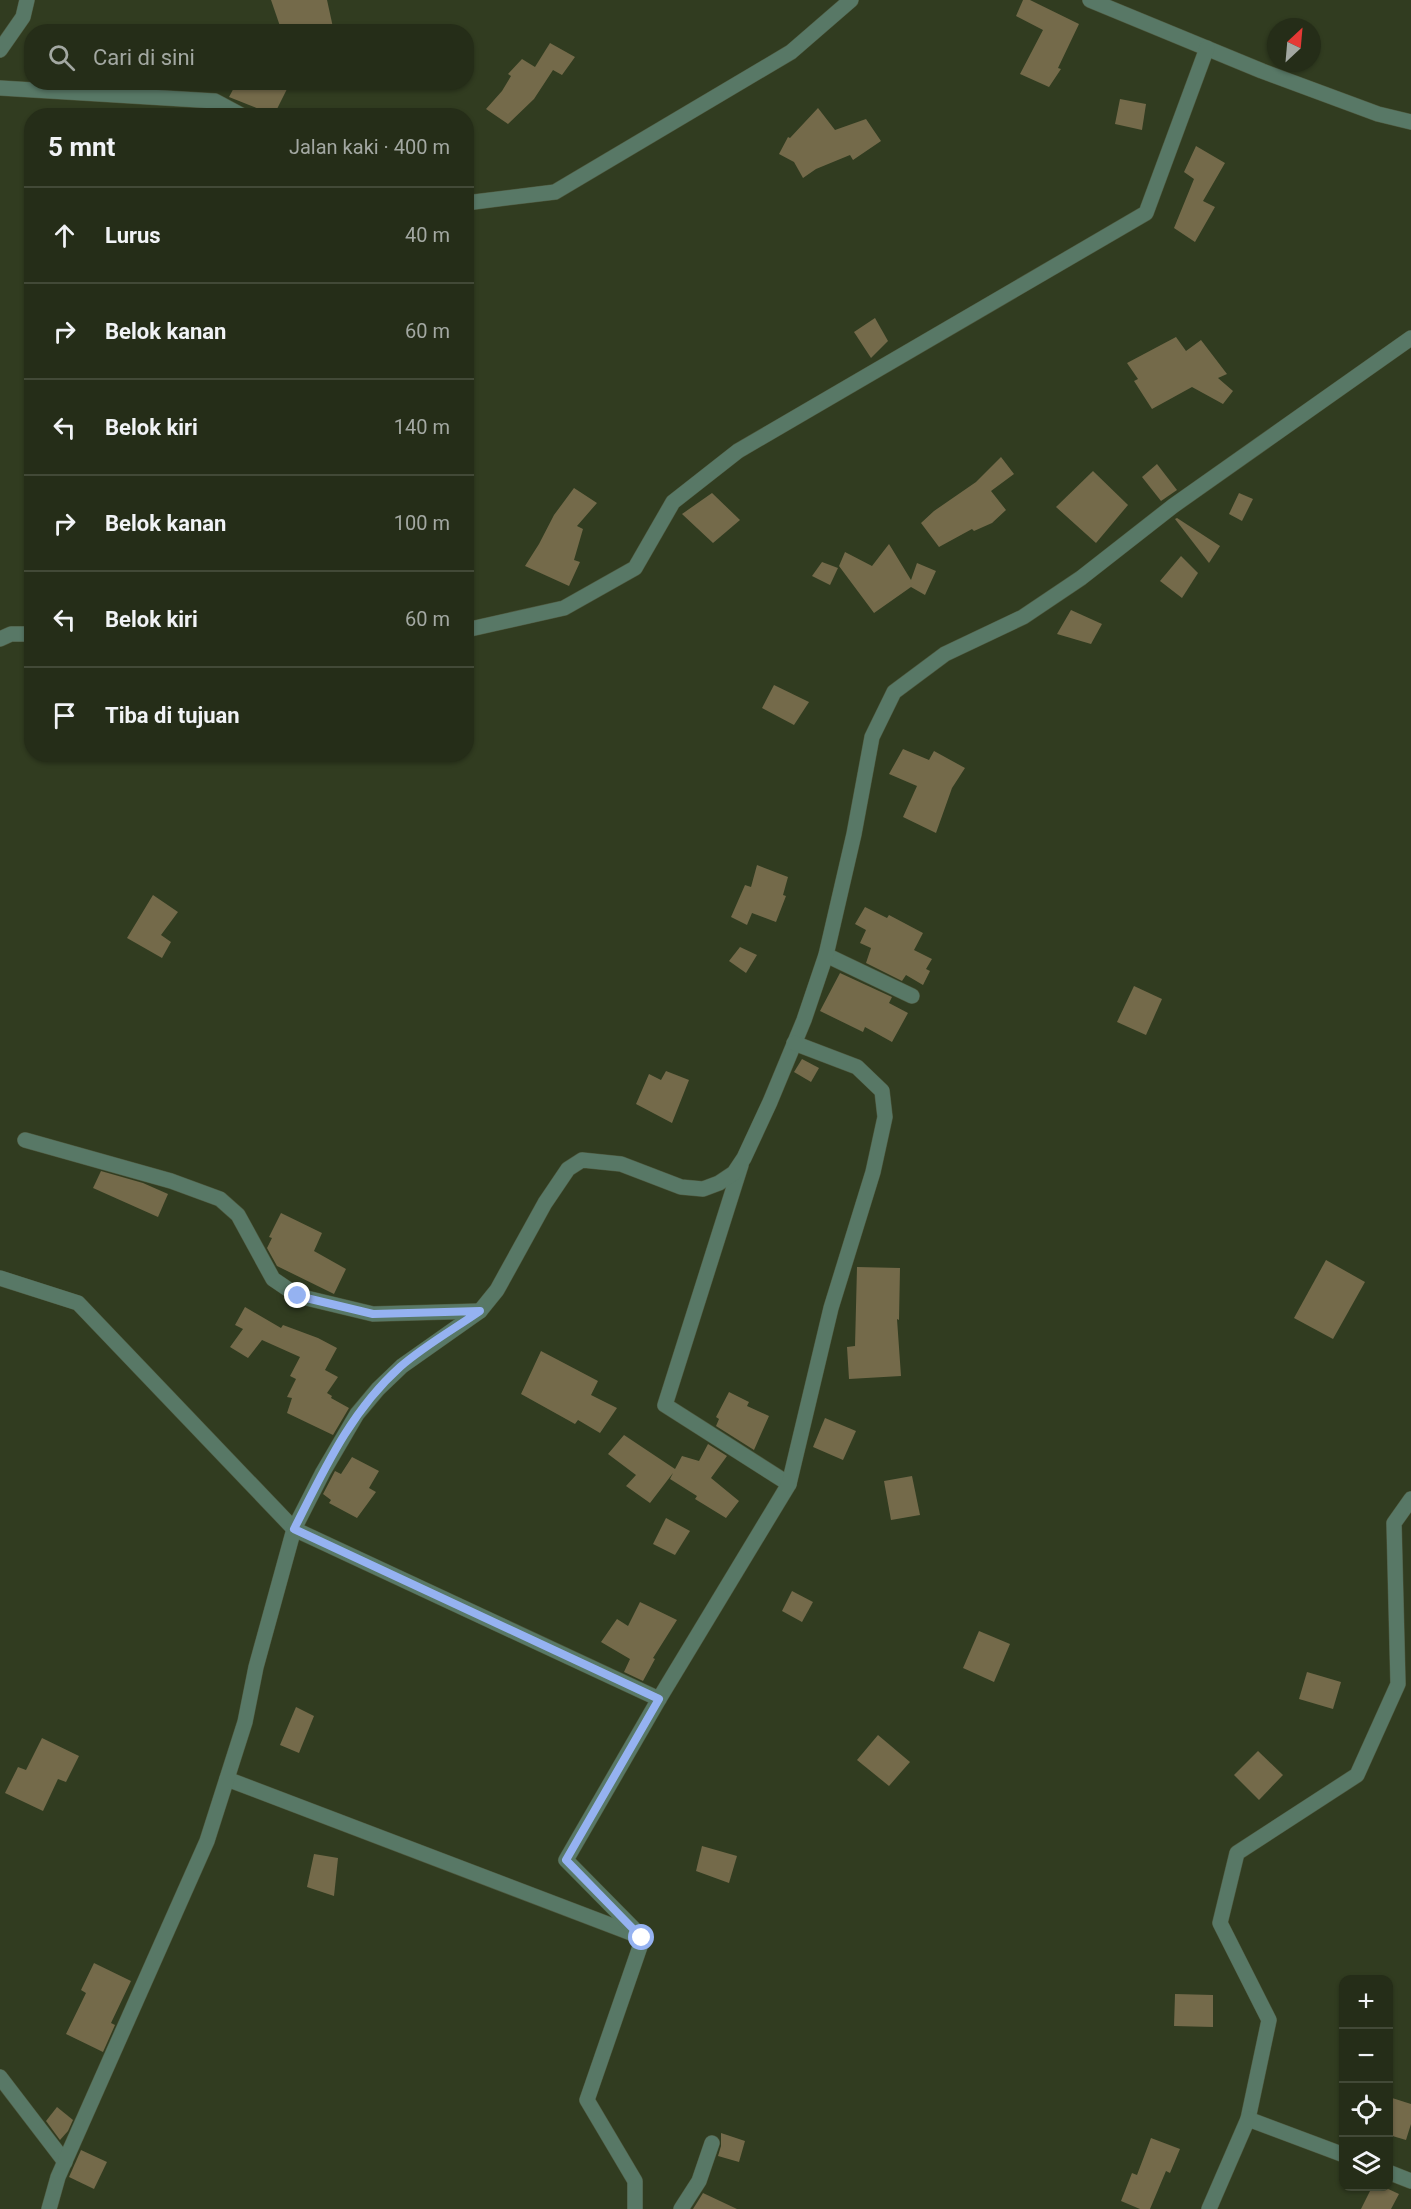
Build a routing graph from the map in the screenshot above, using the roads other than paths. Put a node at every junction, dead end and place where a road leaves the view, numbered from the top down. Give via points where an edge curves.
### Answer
1 (27, 0) edge
2 (851, 0) edge
3 (1090, 0) edge
4 (1207, 48) junction
5 (0, 50) edge
6 (0, 88) edge
7 (24, 89) edge
8 (36, 90) edge
9 (229, 108) edge
10 (1411, 122) edge
11 (474, 202) edge
12 (1411, 338) edge
13 (474, 628) edge
14 (24, 634) edge
15 (0, 639) edge
16 (826, 955) junction
17 (912, 996) dead end
18 (794, 1043) junction
19 (25, 1140) dead end
20 (744, 1158) junction
21 (0, 1278) edge
22 (480, 1311) junction
23 (789, 1484) junction
24 (1411, 1499) edge
25 (294, 1529) junction
26 (659, 1699) junction
27 (227, 1779) junction
28 (642, 1938) junction
29 (0, 2077) edge
30 (1248, 2119) junction
31 (712, 2143) dead end
32 (1339, 2153) edge
33 (65, 2162) junction
34 (1393, 2174) edge
35 (1411, 2181) edge
36 (49, 2209) edge
37 (635, 2209) edge
38 (681, 2209) edge
39 (1209, 2209) edge

1 - 5 street via 23,17
2 - 11 street via 791,52 555,192
3 - 4 street
4 - 10 street via 1378,114
4 - 13 street via 1146,213 738,451 673,502 635,568 564,608
6 - 7 street
8 - 9 street via 215,100
12 - 16 street via 1173,506 1071,585 1023,617 945,654 894,692 872,737
14 - 15 street
16 - 17 street
16 - 18 street
18 - 20 street
18 - 23 street via 857,1067 882,1091 885,1117 873,1172 831,1308
19 - 22 street via 171,1181 220,1199 238,1215 273,1279 298,1296 373,1314
20 - 22 street via 734,1173 703,1190 681,1187 621,1164 582,1160 568,1169 545,1203 497,1290
20 - 23 street via 665,1405
21 - 25 street via 78,1303
22 - 25 street via 402,1366 357,1414
23 - 26 street
24 - 30 street via 1395,1523 1398,1684 1357,1775 1237,1853 1220,1923 1269,2020
25 - 26 street
25 - 27 street
26 - 28 street via 566,1860
27 - 28 street
27 - 33 street via 207,1841
28 - 37 street via 587,2100 635,2181
29 - 33 street
30 - 32 street
30 - 39 street
31 - 38 street via 699,2181
33 - 36 street
34 - 35 street

